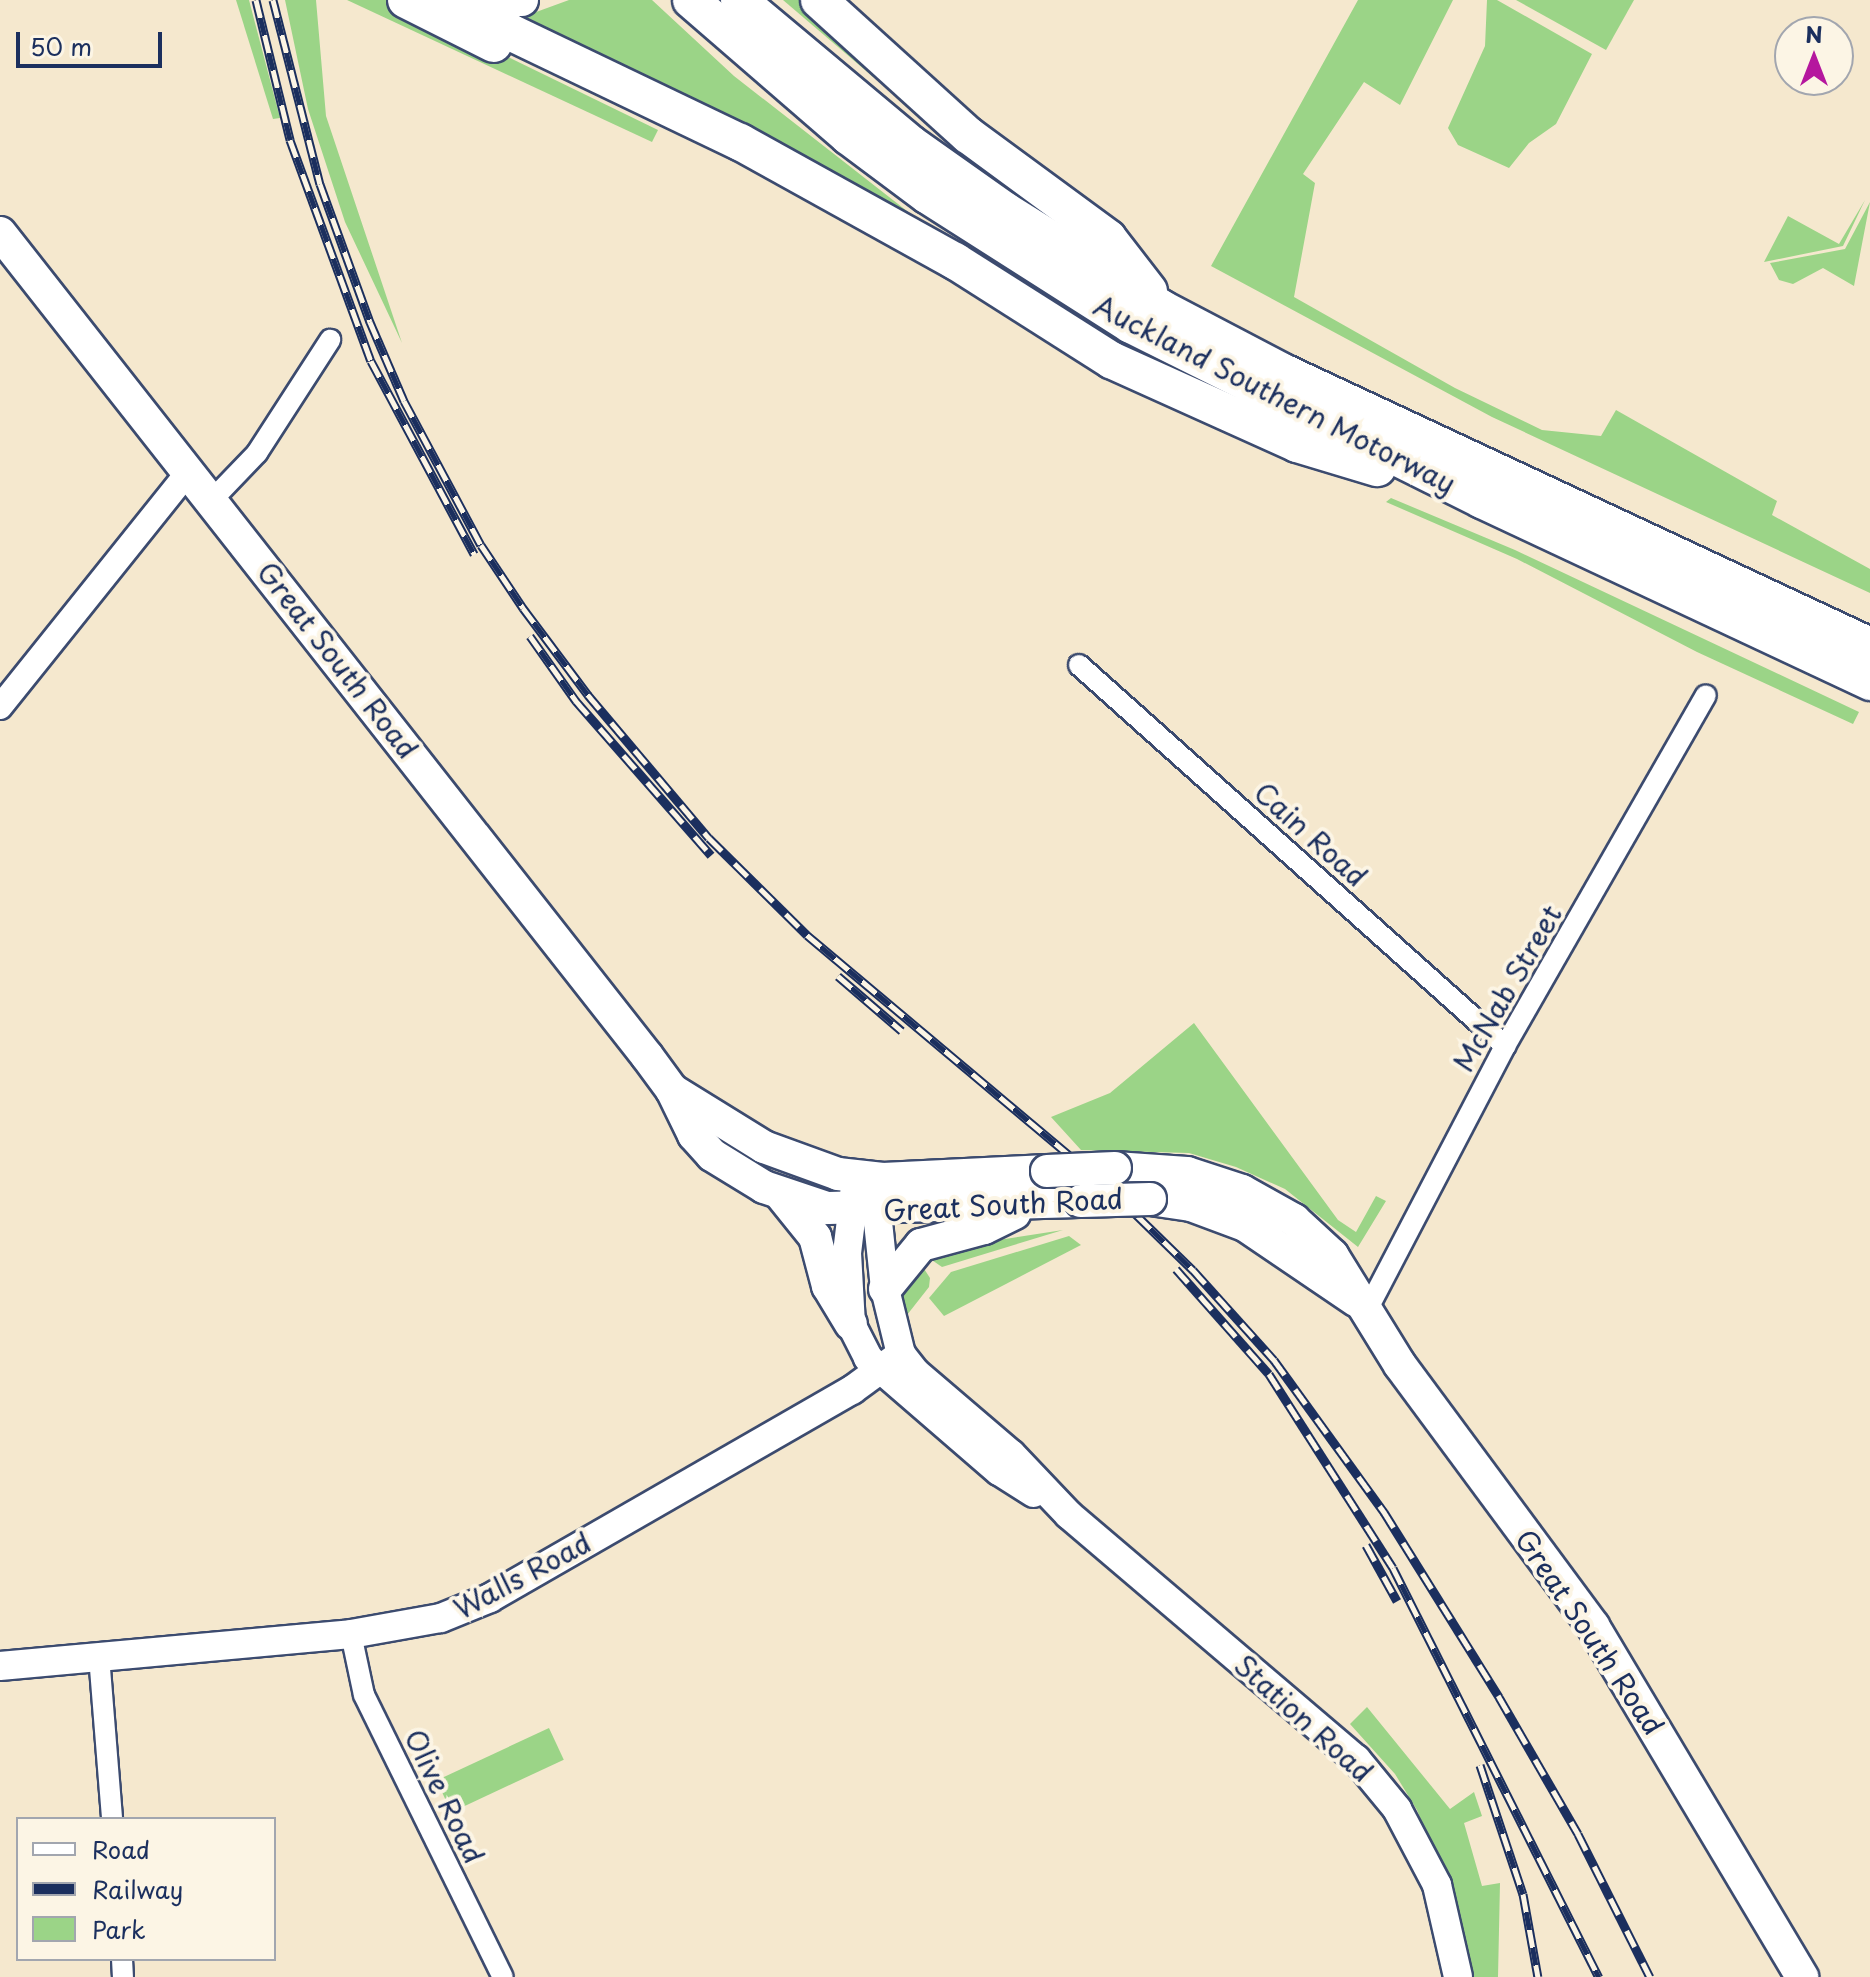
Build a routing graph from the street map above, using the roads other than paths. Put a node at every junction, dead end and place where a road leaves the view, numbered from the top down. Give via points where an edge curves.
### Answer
1 (406, 0) edge
2 (463, 0) edge
3 (522, 0) edge
4 (691, 0) edge
5 (739, 0) edge
6 (819, 0) edge
7 (838, 200) junction
8 (0, 233) edge
9 (1161, 308) junction
10 (330, 340) dead end
11 (189, 471) junction
12 (212, 500) junction
13 (1482, 500) junction
14 (1870, 646) edge
15 (1079, 665) dead end
16 (1870, 682) edge
17 (1706, 695) dead end
18 (0, 707) edge
19 (1505, 1046) junction
20 (672, 1090) junction
21 (870, 1178) junction
22 (779, 1193) junction
23 (1032, 1204) junction
24 (864, 1210) junction
25 (885, 1289) junction
26 (1361, 1308) junction
27 (851, 1324) junction
28 (901, 1354) junction
29 (879, 1372) junction
30 (1069, 1515) junction
31 (351, 1634) junction
32 (99, 1656) junction
33 (0, 1666) edge
34 (112, 1817) edge
35 (503, 1977) edge
36 (1458, 1977) edge
37 (1802, 1977) edge

1 - 7 highway via 734,157
2 - 3 main road
2 - 7 highway via 510,32 740,142
4 - 13 highway, Auckland Southern Motorway via 848,136 1022,259 1215,370
5 - 9 highway, Auckland Southern Motorway via 911,144
6 - 9 highway via 968,135 1108,238
7 - 13 highway via 955,261 1111,360 1297,444
8 - 11 main road, Great South Road
9 - 14 highway, Auckland Southern Motorway via 1283,372
10 - 12 street via 257,453
11 - 12 main road, Great South Road
11 - 18 street
12 - 20 main road, Great South Road
13 - 16 highway, Auckland Southern Motorway
15 - 19 street, Cain Road
17 - 19 street, McNab Street
19 - 26 street, McNab Street
20 - 21 main road, Great South Road via 764,1147
20 - 22 main road, Great South Road via 694,1135 712,1155
21 - 24 main road, Station Road
21 - 26 main road, Great South Road, bridge via 1115,1168 1187,1173 1275,1207 1332,1255
22 - 24 main road, Great South Road
22 - 27 main road via 815,1237 828,1286
23 - 24 main road, Great South Road
23 - 25 main road via 984,1228 921,1245
23 - 26 main road, Great South Road, bridge via 1150,1199 1191,1205 1245,1225
24 - 25 main road, Station Road
24 - 27 main road, Station Road via 847,1253
25 - 28 main road, Station Road
26 - 37 main road, Great South Road via 1593,1626
27 - 29 main road, Station Road
28 - 29 main road, Walls Road
28 - 30 main road, Station Road
29 - 30 main road, Station Road via 999,1471
29 - 31 main road, Walls Road via 490,1598 441,1618
30 - 36 main road, Station Road via 1325,1732 1377,1784 1397,1809 1437,1885
31 - 32 main road, Walls Road
31 - 35 street, Olive Road via 364,1695
32 - 33 main road, Walls Road
32 - 34 street

